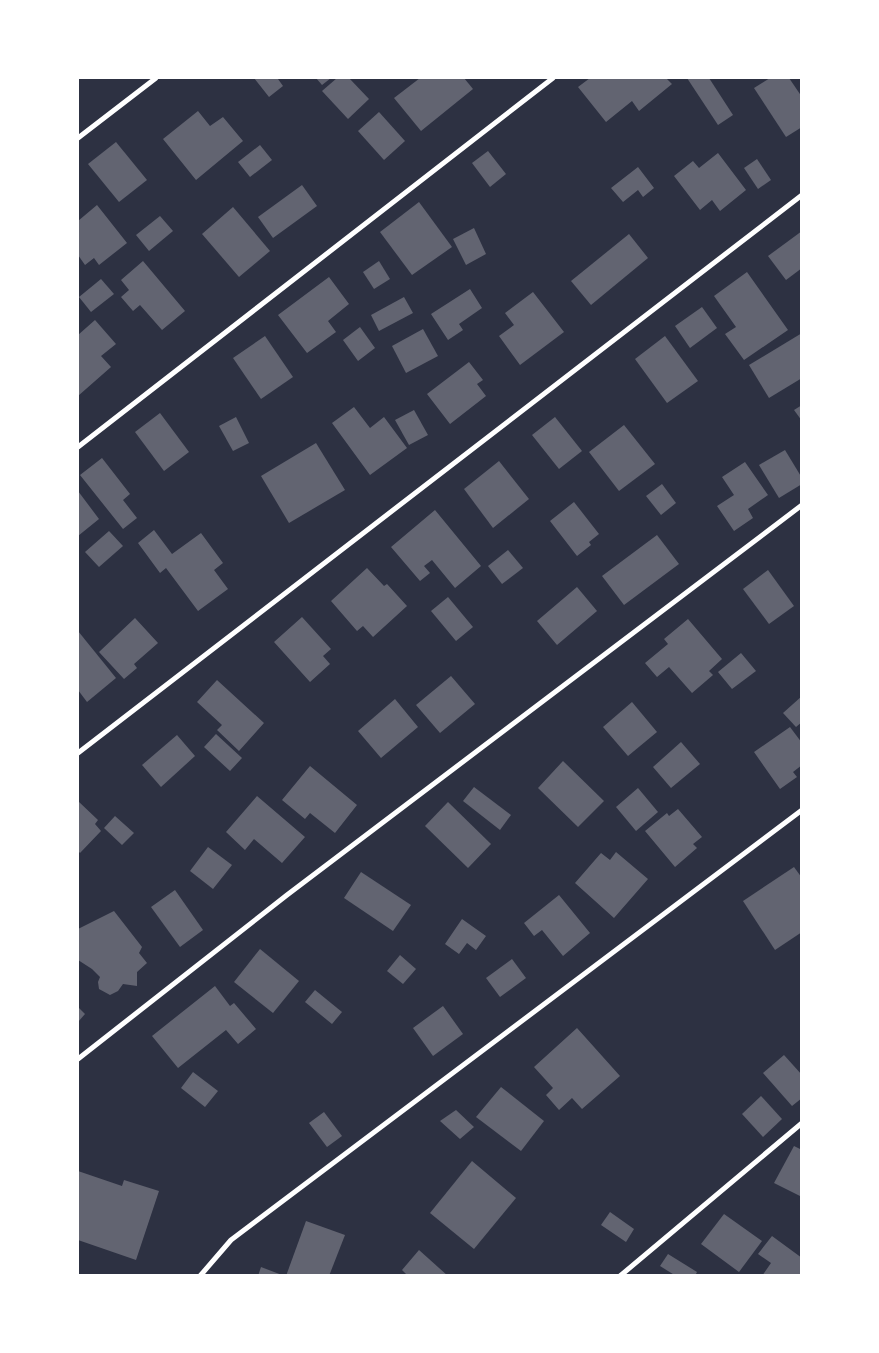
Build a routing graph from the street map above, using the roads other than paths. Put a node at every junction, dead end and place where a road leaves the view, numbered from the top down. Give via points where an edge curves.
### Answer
1 (156, 78) edge
2 (553, 78) edge
3 (78, 138) edge
4 (802, 195) edge
5 (78, 446) edge
6 (802, 504) edge
7 (78, 754) edge
8 (802, 810) edge
9 (78, 1059) edge
10 (802, 1123) edge
11 (200, 1276) edge
12 (620, 1276) edge

1 - 3 street
2 - 5 street
4 - 7 street
6 - 9 street via 287,895
8 - 11 street via 231,1240
10 - 12 street

